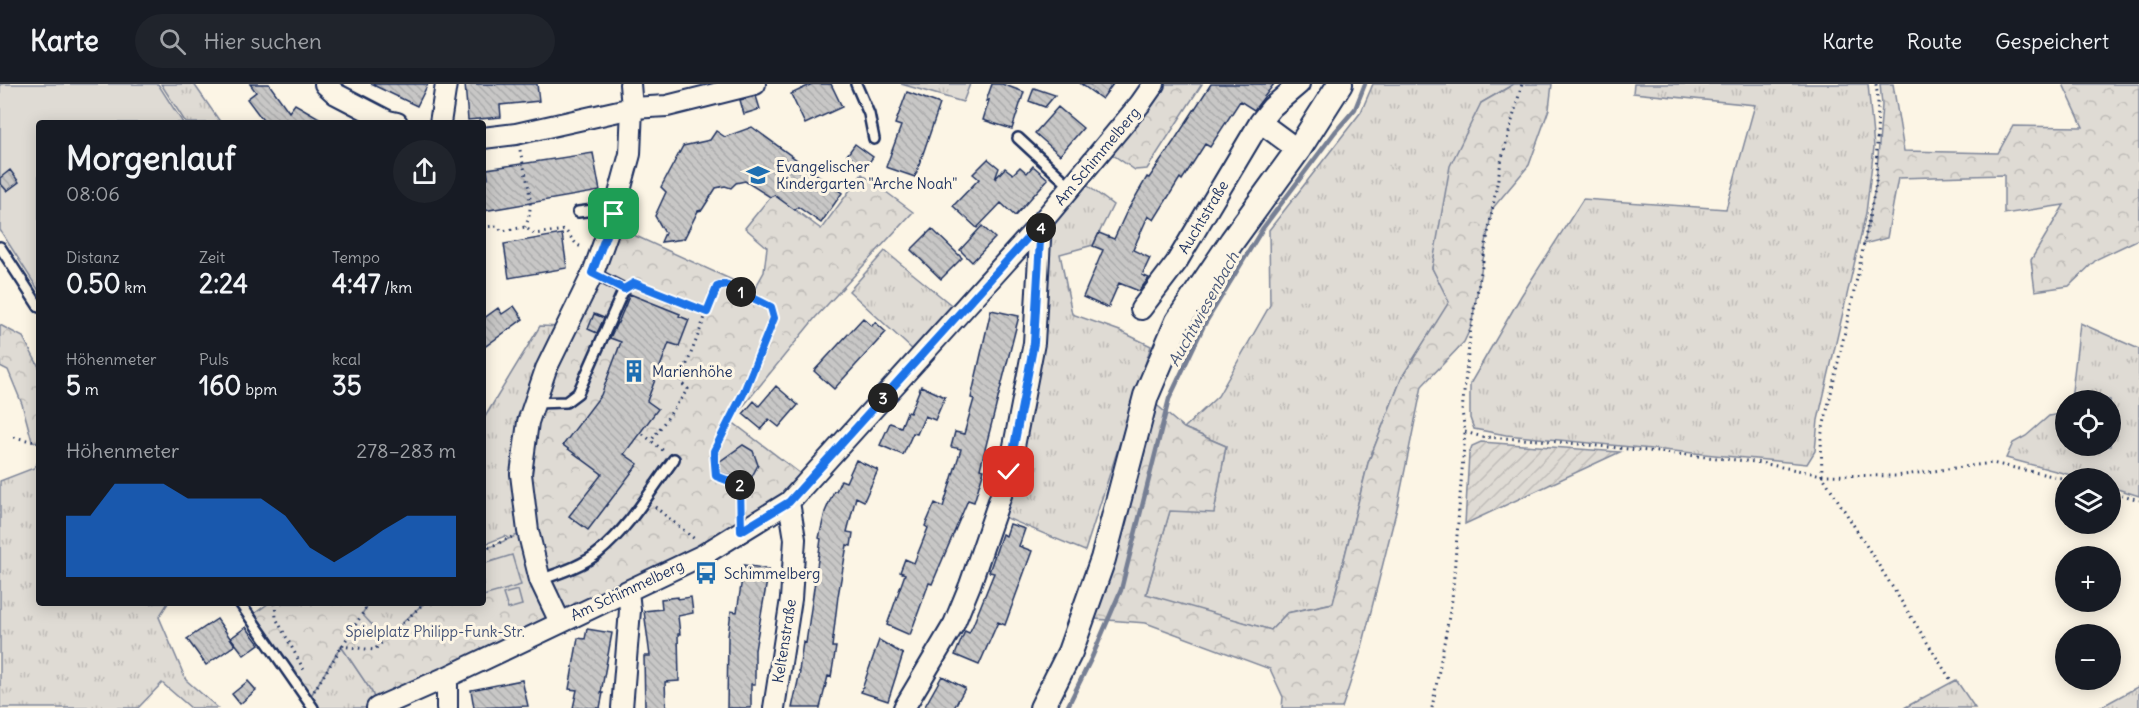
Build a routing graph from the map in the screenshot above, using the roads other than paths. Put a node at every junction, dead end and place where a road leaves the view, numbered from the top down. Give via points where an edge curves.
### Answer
1 (325, 84) edge
2 (446, 84) edge
3 (630, 84) edge
4 (755, 84) edge
5 (856, 84) edge
6 (1143, 84) edge
7 (1154, 84) edge
8 (1299, 84) edge
9 (1340, 84) edge
10 (1140, 104) junction
11 (632, 108) junction
12 (386, 120) edge
13 (440, 120) edge
14 (1260, 122) junction
15 (486, 138) edge
16 (1018, 138) dead end
17 (874, 139) dead end
18 (1298, 150) junction
19 (1071, 186) junction
20 (578, 212) dead end
21 (614, 214) junction
22 (1041, 223) junction
23 (0, 248) edge
24 (596, 264) junction
25 (36, 302) edge
26 (1141, 309) dead end
27 (535, 403) junction
28 (674, 459) road end
29 (789, 502) junction
30 (540, 580) junction
31 (628, 591) junction
32 (242, 606) edge
33 (560, 622) junction
34 (447, 677) junction
35 (310, 704) edge
36 (377, 708) edge
37 (447, 708) edge
38 (622, 708) edge
39 (774, 708) edge
40 (904, 708) edge
41 (1042, 708) edge

1 - 12 street via 336,94
2 - 13 street
3 - 11 street
4 - 11 street via 667,106
5 - 17 lane via 869,114
6 - 10 lane
7 - 10 street, Am Schimmelberg
8 - 14 street, Auchtstraße
9 - 18 street
10 - 19 street, Am Schimmelberg
11 - 15 street
11 - 21 street via 630,154
14 - 18 street
14 - 26 street, Auchtstraße via 1176,263
16 - 19 lane
18 - 41 street via 1178,321 1146,396 1103,559 1070,652
19 - 22 street, Am Schimmelberg
20 - 21 lane
21 - 24 street
22 - 29 street, Am Schimmelberg
22 - 40 street via 1034,343 1009,472 954,624
23 - 25 lane
24 - 27 street via 546,369
24 - 27 lane via 624,289 578,393 566,402
27 - 30 street via 528,422 521,474 528,531
28 - 30 lane via 626,524 598,553
29 - 31 street, Am Schimmelberg via 709,551
29 - 39 street, Keltenstraße via 795,539 791,599
30 - 33 street
31 - 33 street, Am Schimmelberg
31 - 38 street
32 - 35 lane
33 - 34 street, Am Schimmelberg
34 - 36 street, Am Schimmelberg
34 - 37 street

